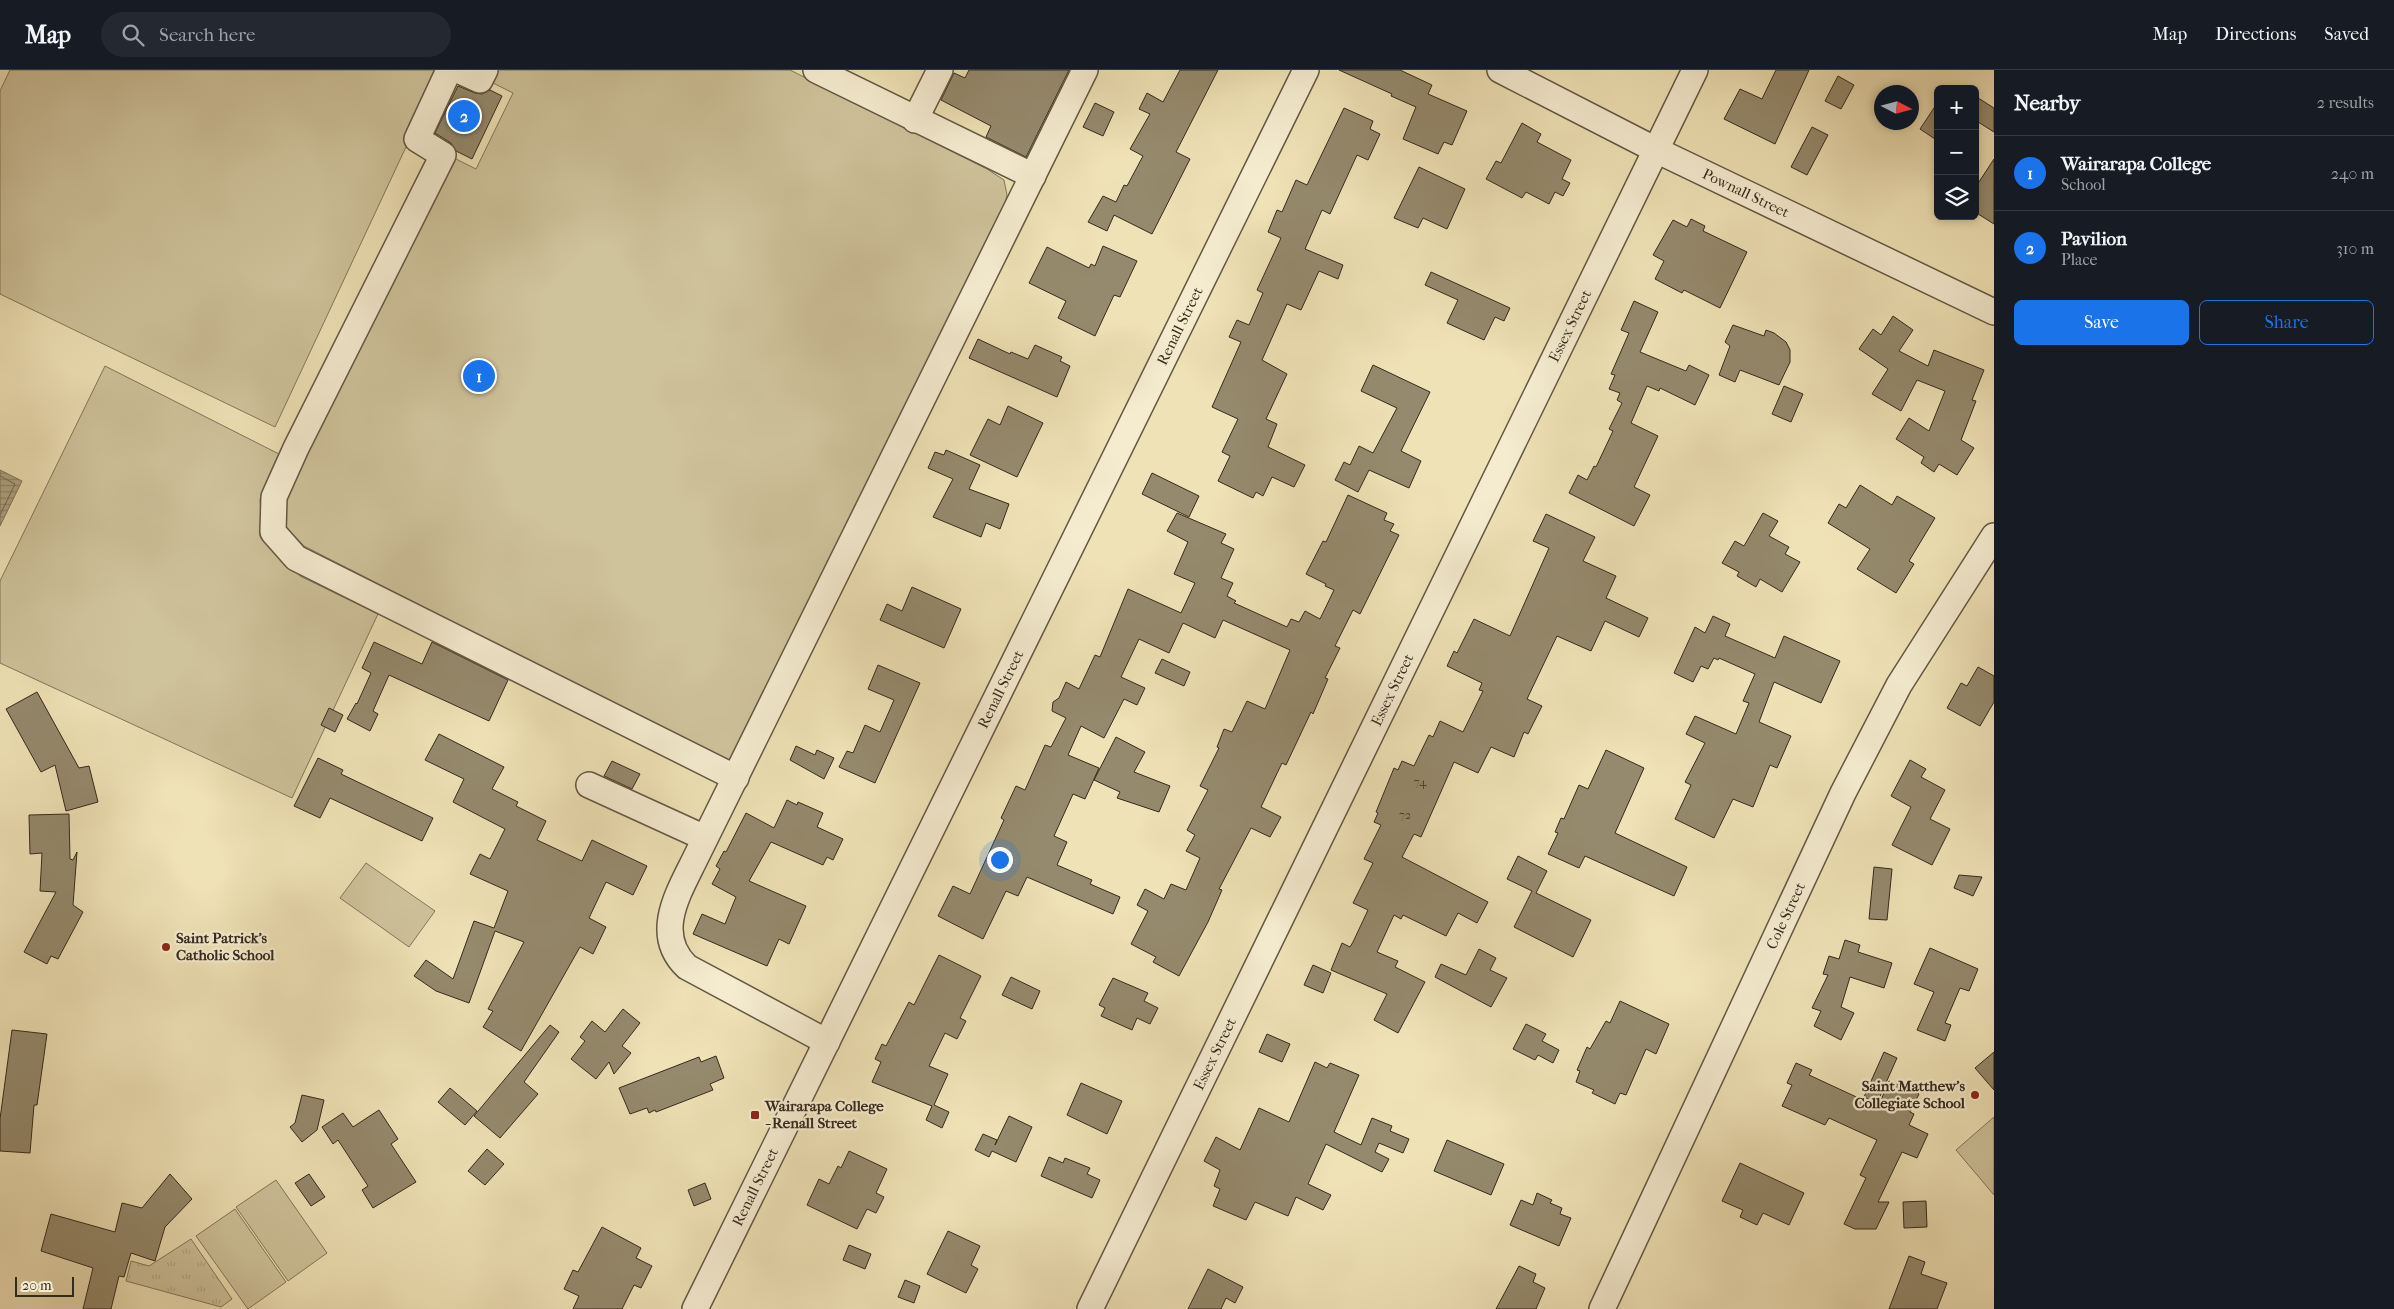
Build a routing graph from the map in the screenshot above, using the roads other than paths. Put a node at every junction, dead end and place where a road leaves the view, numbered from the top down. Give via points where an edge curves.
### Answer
1 (449, 70) edge
2 (458, 70) edge
3 (484, 70) edge
4 (816, 70) edge
5 (940, 70) edge
6 (1085, 70) edge
7 (1306, 70) edge
8 (1500, 70) edge
9 (1695, 70) edge
10 (915, 120) junction
11 (1656, 150) junction
12 (1033, 176) junction
13 (1994, 312) edge
14 (1994, 536) edge
15 (736, 778) junction
16 (589, 784) dead end
17 (705, 838) junction
18 (827, 1042) junction
19 (695, 1309) edge
20 (1090, 1309) edge
21 (1602, 1309) edge

1 - 15 street via 416,139 443,154 296,448 274,497 273,532 296,558
2 - 3 street via 480,80
4 - 10 street
5 - 10 street
6 - 12 street
7 - 18 street, Renall Street
8 - 11 street, Pownall Street
9 - 11 street, Essex Street
10 - 12 street
11 - 13 street, Pownall Street
11 - 20 street, Essex Street
12 - 15 street
14 - 21 street, Cole Street via 1899,685 1843,793
15 - 17 street
16 - 17 street
17 - 18 street via 670,917 670,940 674,952 693,971
18 - 19 street, Renall Street

